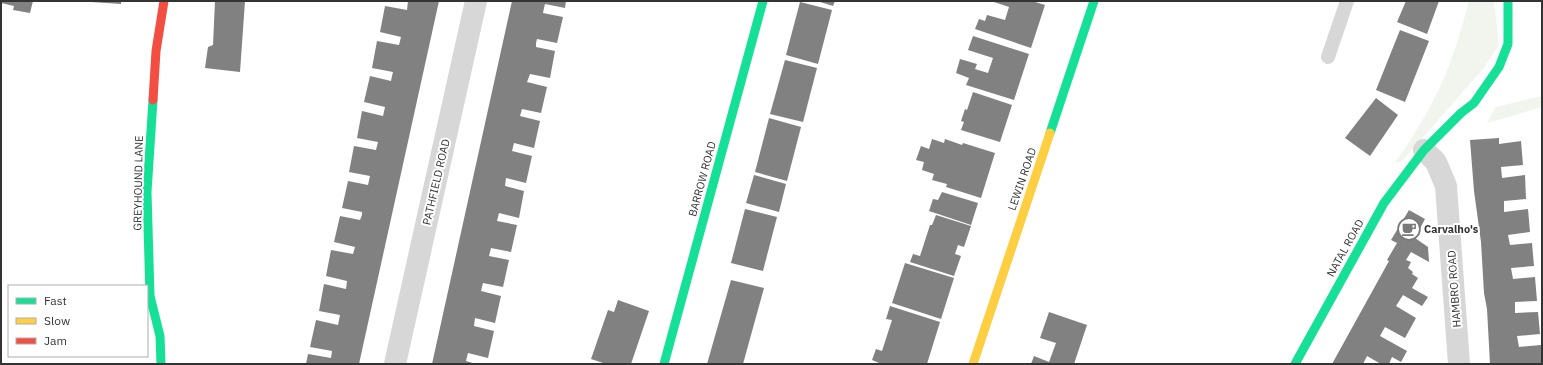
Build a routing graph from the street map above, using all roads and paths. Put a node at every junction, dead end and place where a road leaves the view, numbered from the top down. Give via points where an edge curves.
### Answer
1 (164, 1) edge
2 (476, 1) edge
3 (763, 1) edge
4 (1094, 1) edge
5 (1347, 1) edge
6 (1508, 1) edge
7 (1328, 57) dead end
8 (1424, 150) junction
9 (161, 364) edge
10 (395, 364) edge
11 (664, 364) edge
12 (973, 364) edge
13 (1296, 364) edge
14 (1459, 364) edge

1 - 9 street, GREYHOUND LANE via 156,51 147,192 150,296 160,336
2 - 10 street, PATHFIELD ROAD
3 - 11 street, BARROW ROAD
4 - 12 street, LEWIN ROAD
5 - 7 lane
6 - 8 street, NATAL ROAD via 1508,44 1499,67 1474,103
8 - 13 street, NATAL ROAD via 1384,203
8 - 14 street, HAMBRO ROAD via 1436,162 1446,186

